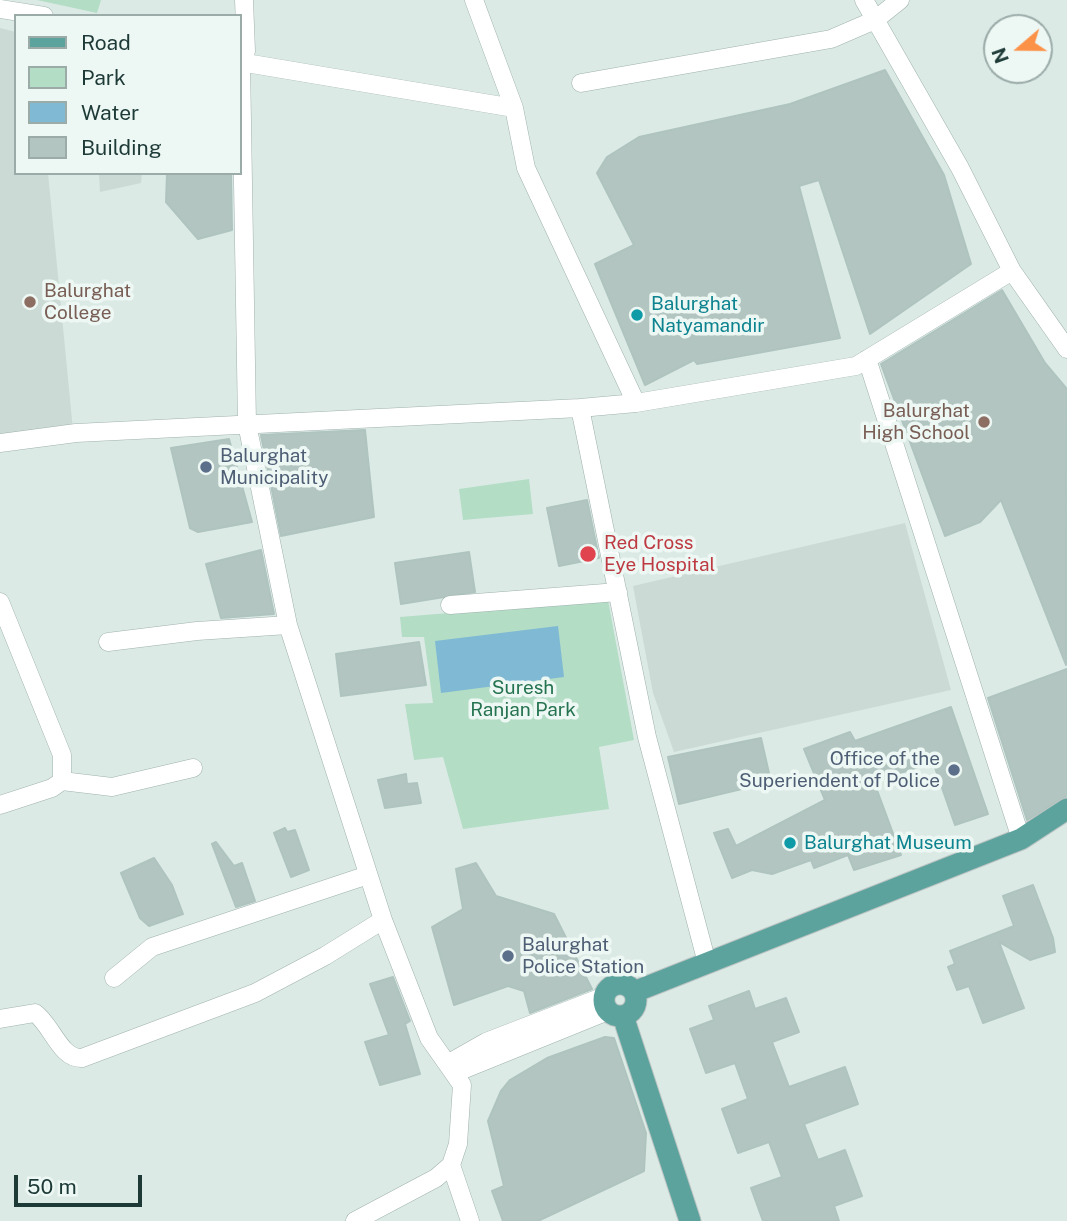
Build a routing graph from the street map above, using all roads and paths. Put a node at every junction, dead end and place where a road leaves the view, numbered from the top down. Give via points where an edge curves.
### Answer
1 (244, 0) edge
2 (474, 0) edge
3 (864, 0) edge
4 (900, 0) edge
5 (0, 9) edge
6 (31, 14) edge
7 (875, 20) junction
8 (242, 58) edge
9 (242, 62) edge
10 (581, 83) dead end
11 (514, 108) junction
12 (242, 165) edge
13 (1012, 271) junction
14 (1067, 349) edge
15 (867, 359) junction
16 (636, 403) junction
17 (580, 408) junction
18 (247, 424) junction
19 (0, 443) edge
20 (618, 592) junction
21 (0, 602) edge
22 (450, 605) dead end
23 (288, 625) junction
24 (108, 642) dead end
25 (192, 768) dead end
26 (62, 781) junction
27 (0, 805) edge
28 (1067, 809) edge
29 (1021, 839) junction
30 (369, 875) junction
31 (383, 920) junction
32 (707, 963) junction
33 (114, 978) dead end
34 (612, 1008) junction
35 (0, 1019) edge
36 (452, 1068) junction
37 (451, 1165) junction
38 (355, 1221) edge
39 (470, 1221) edge
40 (690, 1221) edge

1 - 8 street via 246,51
2 - 11 street
3 - 7 street
4 - 7 street
5 - 6 street
7 - 10 street via 831,39
7 - 13 street via 960,168
9 - 11 street
11 - 16 street via 526,168
12 - 18 street
13 - 14 street
13 - 15 street
15 - 16 street via 856,366
15 - 29 street
16 - 17 street
17 - 18 street
17 - 20 street
18 - 19 street via 76,433
18 - 23 street
20 - 22 street
20 - 32 street via 647,737
21 - 26 street via 62,755
23 - 24 street
23 - 30 street
25 - 26 street via 112,787
26 - 27 street
28 - 29 main road
29 - 32 main road
30 - 31 street
30 - 33 street via 152,947
31 - 35 street via 255,993 82,1058 68,1054 36,1013
31 - 36 street via 429,1038
32 - 34 main road via 634,992 635,1007
34 - 36 street
34 - 40 main road
36 - 37 street via 462,1085 458,1144
37 - 38 street via 436,1178
37 - 39 street

